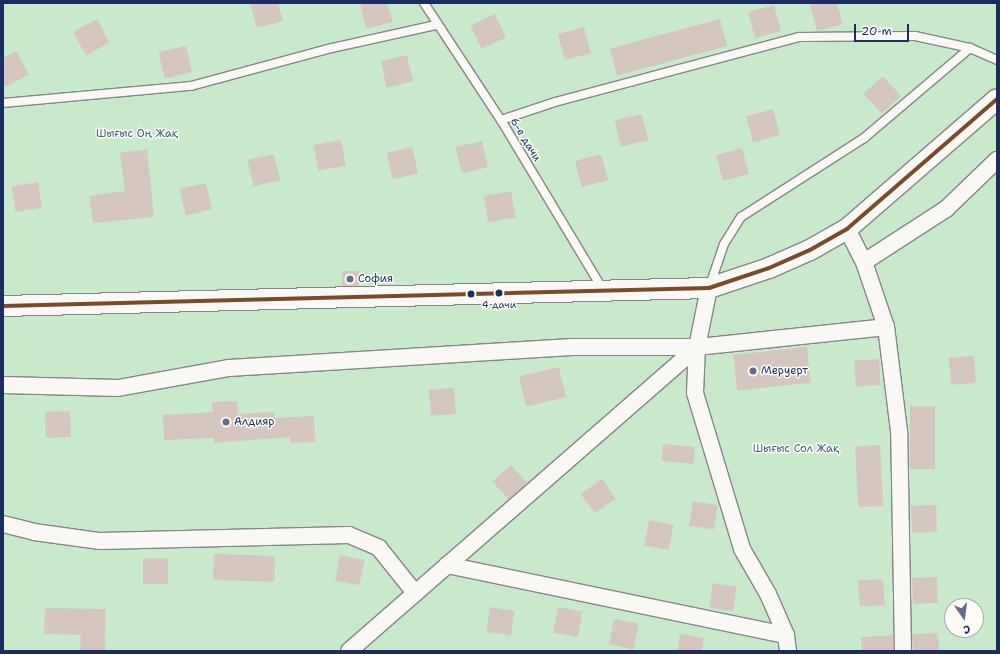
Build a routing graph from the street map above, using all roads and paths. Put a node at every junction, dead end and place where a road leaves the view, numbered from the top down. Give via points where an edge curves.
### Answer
1 (424, 3) edge
2 (436, 25) junction
3 (970, 48) junction
4 (997, 60) edge
5 (997, 99) edge
6 (3, 102) edge
7 (501, 120) junction
8 (997, 160) edge
9 (847, 229) junction
10 (864, 262) junction
11 (709, 288) junction
12 (603, 290) junction
13 (3, 306) edge
14 (886, 327) junction
15 (698, 347) junction
16 (3, 385) edge
17 (3, 524) edge
18 (447, 565) junction
19 (415, 593) junction
20 (786, 635) junction
21 (349, 651) edge
22 (788, 651) edge
23 (903, 651) edge

1 - 2 lane, 6-е дачи
2 - 6 lane via 332,48 191,86
2 - 7 lane, 6-е дачи
3 - 4 lane
3 - 7 lane via 915,36 799,37 555,102
3 - 11 lane via 864,138 741,217 724,244
5 - 9 street
7 - 12 lane, 6-е дачи
8 - 10 street via 946,209
9 - 10 street
9 - 11 street via 783,262
10 - 14 street
11 - 12 street
11 - 15 street
12 - 13 street
14 - 15 street
14 - 23 street via 899,431
15 - 16 street via 571,346 229,368 118,388
15 - 18 street
15 - 20 street via 695,393 716,472 742,549
17 - 19 street via 34,532 100,541 349,535 379,548
18 - 19 street
18 - 20 street
19 - 21 street
20 - 22 street

